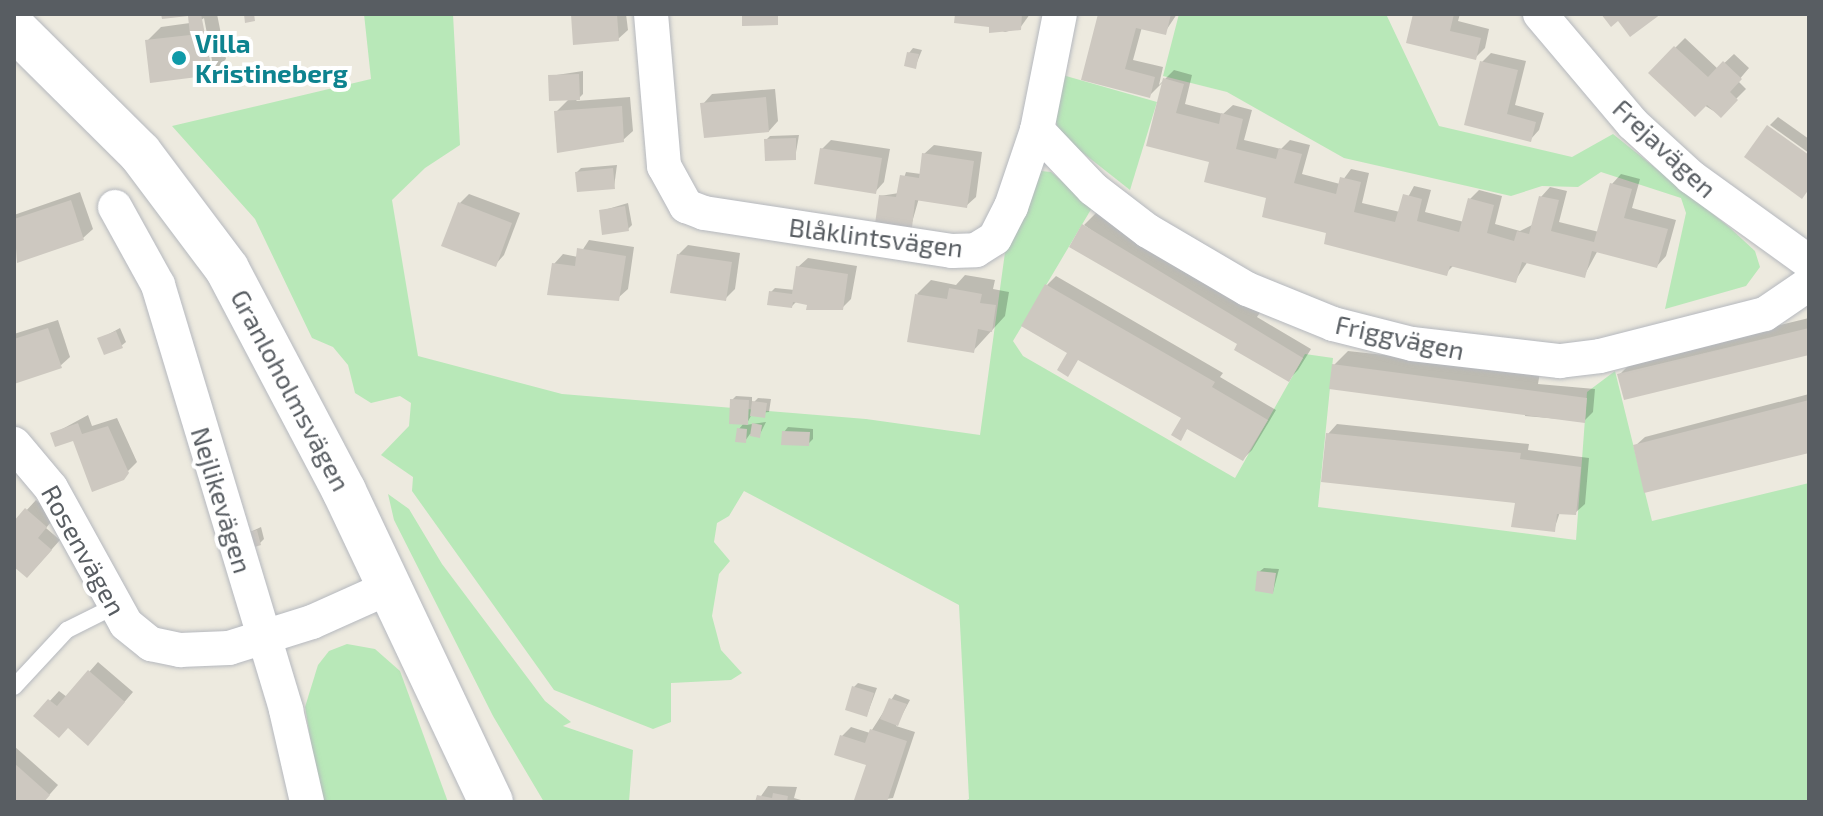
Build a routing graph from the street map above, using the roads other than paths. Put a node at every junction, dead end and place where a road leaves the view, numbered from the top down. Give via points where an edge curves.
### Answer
1 (651, 14) edge
2 (1060, 14) edge
3 (1540, 14) edge
4 (14, 28) edge
5 (1037, 130) junction
6 (115, 207) dead end
7 (1809, 262) edge
8 (1809, 284) edge
9 (14, 444) edge
10 (390, 587) junction
11 (115, 606) junction
12 (263, 637) junction
13 (14, 687) edge
14 (307, 802) edge
15 (491, 802) edge

1 - 5 street, Blåklintsvägen via 664,166 686,206 791,227 976,250 995,238
2 - 5 street, Blåklintsvägen
3 - 7 street, Frejavägen via 1633,124 1724,203
4 - 10 street, Granloholmsvägen via 130,143 202,232 268,339
5 - 8 street, Friggvägen via 1063,163 1148,231 1247,289 1333,324 1412,344 1560,361 1600,356 1765,314
6 - 12 street, Nejlikevägen via 158,285
9 - 11 street, Rosenvägen via 51,488
10 - 12 street, Rosenvägen
10 - 15 street, Granloholmsvägen
11 - 12 street, Rosenvägen via 126,624 151,644 180,650 229,648
11 - 13 lane via 67,630
12 - 14 street, Nejlikevägen

